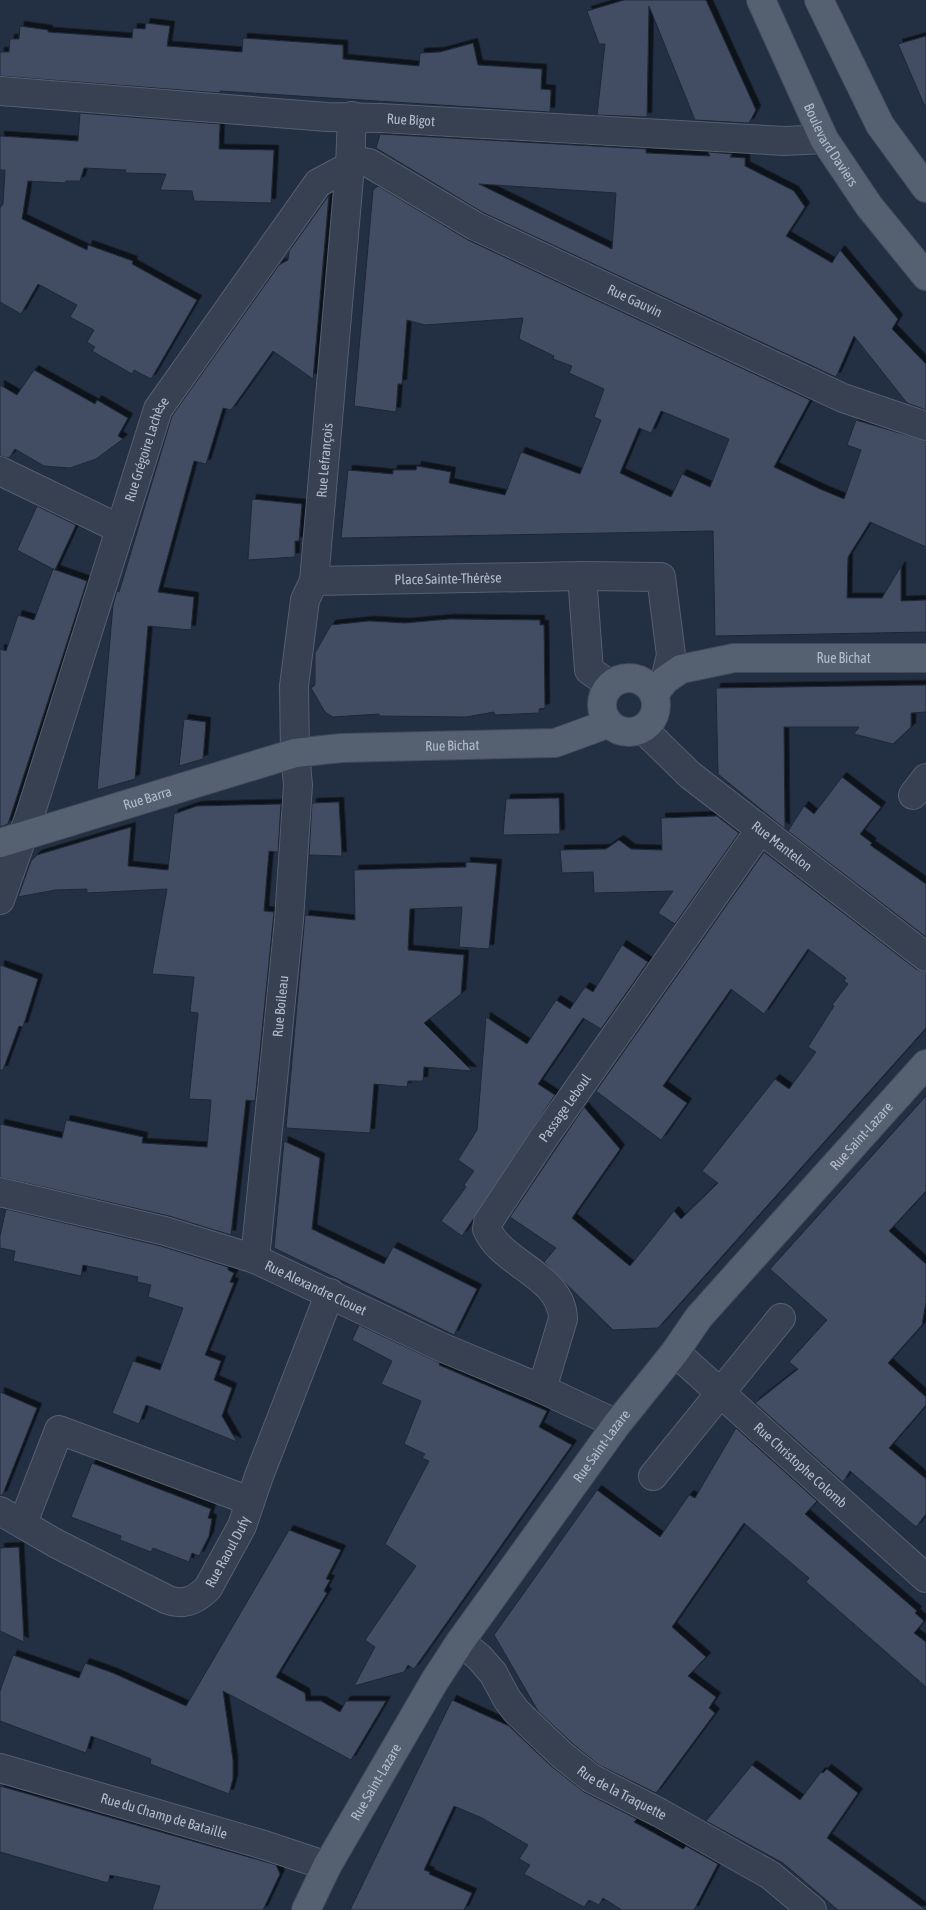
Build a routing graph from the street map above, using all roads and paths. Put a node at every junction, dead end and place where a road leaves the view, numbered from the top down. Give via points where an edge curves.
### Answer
1 (761, 0) edge
2 (819, 0) edge
3 (0, 91) edge
4 (352, 116) junction
5 (824, 139) junction
6 (351, 163) junction
7 (926, 188) edge
8 (926, 276) edge
9 (926, 426) edge
10 (0, 471) edge
11 (120, 529) junction
12 (582, 576) junction
13 (314, 581) junction
14 (926, 658) edge
15 (610, 686) junction
16 (660, 687) junction
17 (607, 724) junction
18 (644, 729) junction
19 (295, 753) junction
20 (760, 830) junction
21 (11, 840) edge
22 (0, 900) edge
23 (926, 957) edge
24 (926, 1064) edge
25 (0, 1192) edge
26 (255, 1259) junction
27 (330, 1293) junction
28 (781, 1318) dead end
29 (675, 1352) junction
30 (542, 1389) junction
31 (721, 1393) junction
32 (617, 1424) junction
33 (653, 1476) dead end
34 (250, 1501) junction
35 (12, 1517) edge
36 (926, 1578) edge
37 (460, 1642) junction
38 (0, 1768) edge
39 (327, 1866) junction
40 (306, 1910) edge
41 (812, 1910) edge

1 - 5 main road, Boulevard Daviers
2 - 7 main road via 880,125
3 - 4 street, Rue Bigot via 327,117
4 - 5 street, Rue Bigot via 785,141
4 - 6 street
5 - 8 main road, Boulevard Daviers via 870,206
6 - 9 street, Rue Gauvin via 369,163 475,226 834,394
6 - 11 street, Rue Grégoire Lachèse via 318,183 158,409
6 - 13 street, Rue Lefrançois
10 - 11 street
11 - 21 street, Rue Grégoire Lachèse
12 - 13 street, Place Sainte-Thérèse
12 - 15 street via 589,670
12 - 16 street, Place Sainte-Thérèse via 661,577 671,655
13 - 19 street, Rue Lefrançois via 305,600 294,686
14 - 16 main road, Rue Bichat via 734,658 681,669
15 - 16 main road via 625,678 634,678
15 - 17 main road via 601,710
16 - 18 main road via 654,717
17 - 18 main road via 626,733
17 - 19 main road, Rue Bichat via 555,743 341,748
18 - 20 street, Rue Mantelon via 690,775
19 - 21 main road, Rue Barra
19 - 26 street, Rue Boileau via 298,786 288,920
20 - 23 street, Rue Mantelon
20 - 30 street, Passage Leboul via 488,1222 487,1229 495,1241 552,1291 563,1309 563,1319
21 - 22 street
24 - 29 main road, Rue Saint-Lazare via 699,1317
25 - 26 street, Rue Alexandre Clouet via 165,1231
26 - 27 street, Rue Alexandre Clouet
27 - 30 street, Rue Alexandre Clouet via 441,1347
27 - 34 street, Rue Raoul Dufy
28 - 31 street
29 - 31 street, Rue Christophe Colomb
29 - 32 main road, Rue Saint-Lazare
30 - 32 street, Rue Alexandre Clouet
31 - 33 street
31 - 36 street, Rue Christophe Colomb
32 - 37 main road, Rue Saint-Lazare
34 - 35 street via 59,1430
34 - 35 street, Rue Raoul Dufy via 242,1526 208,1588 192,1601 183,1603 168,1600 57,1544
37 - 39 main road, Rue Saint-Lazare
37 - 41 street, Rue de la Traquette via 493,1673 516,1710 591,1778 770,1875
38 - 39 street, Rue du Champ de Bataille
39 - 40 main road, Rue Saint-Lazare

